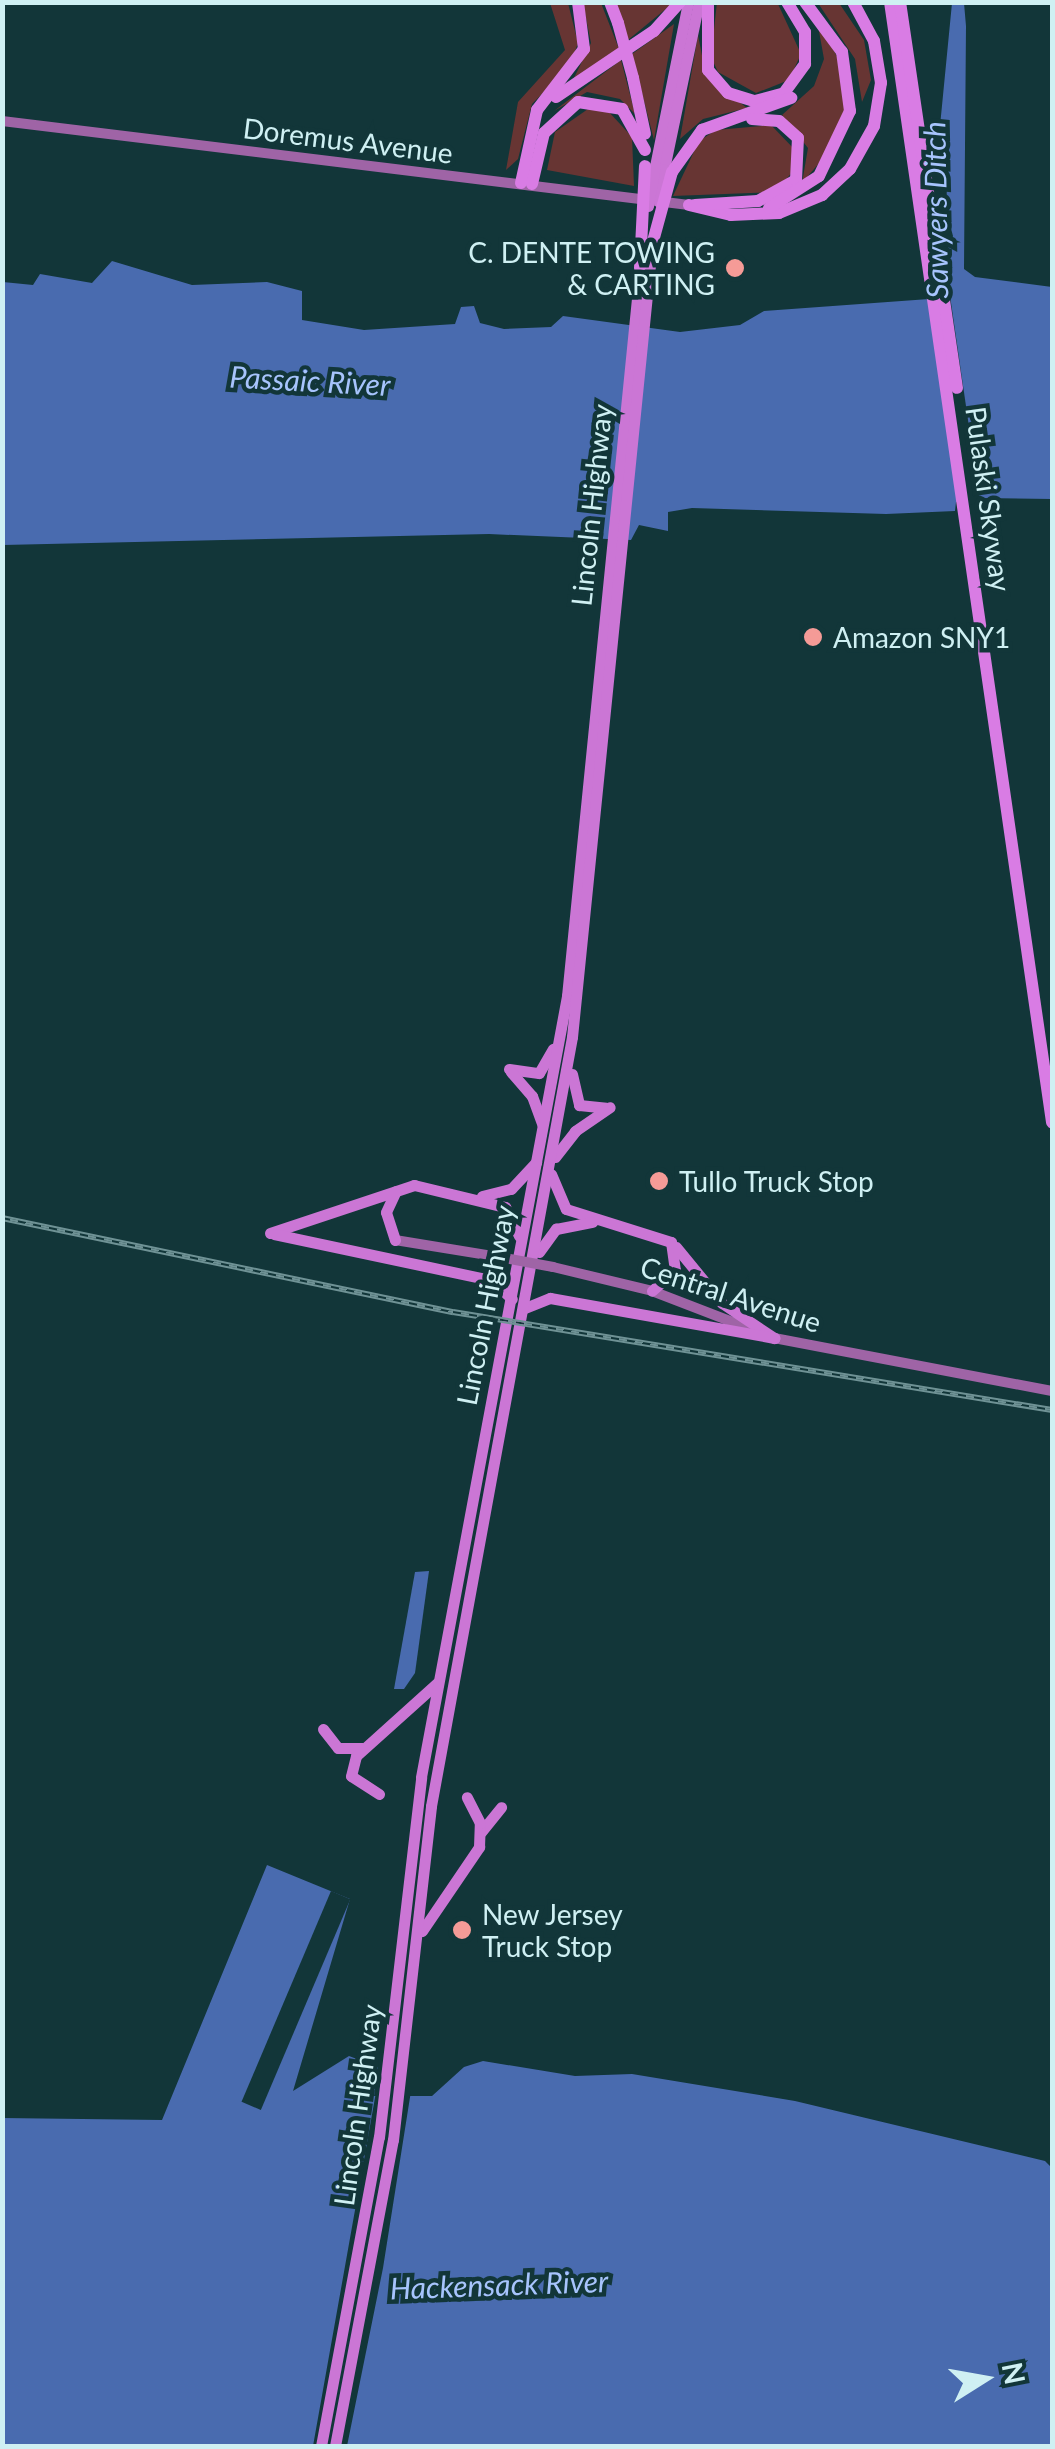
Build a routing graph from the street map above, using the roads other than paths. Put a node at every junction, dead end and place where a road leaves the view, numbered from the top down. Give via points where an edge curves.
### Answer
1 (578, 2) edge
2 (610, 2) edge
3 (680, 2) edge
4 (688, 2) edge
5 (699, 2) edge
6 (708, 2) edge
7 (788, 2) edge
8 (802, 2) edge
9 (853, 2) edge
10 (890, 2) edge
11 (900, 2) edge
12 (2, 120) edge
13 (725, 121) junction
14 (531, 126) junction
15 (645, 150) junction
16 (659, 168) junction
17 (527, 183) junction
18 (689, 206) junction
19 (738, 216) junction
20 (652, 246) joint
21 (640, 268) joint
22 (584, 891) junction
23 (566, 1034) junction
24 (1052, 1064) edge
25 (1052, 1122) edge
26 (544, 1132) junction
27 (544, 1162) junction
28 (396, 1191) junction
29 (478, 1197) junction
30 (600, 1222) junction
31 (395, 1240) joint
32 (674, 1245) junction
33 (521, 1250) junction
34 (530, 1274) junction
35 (652, 1292) junction
36 (512, 1298) junction
37 (526, 1308) junction
38 (774, 1338) junction
39 (1052, 1392) edge
40 (439, 1680) junction
41 (324, 1729) dead end
42 (362, 1748) junction
43 (378, 1794) dead end
44 (466, 1798) dead end
45 (500, 1807) dead end
46 (481, 1832) junction
47 (416, 1946) junction
48 (398, 2051) junction
49 (321, 2446) edge
50 (335, 2446) edge

1 - 14 highway via 582,54
2 - 15 highway, bridge via 634,78
3 - 14 highway via 654,31 559,95
4 - 16 highway
5 - 16 highway
6 - 7 highway via 708,70 728,93 760,101 788,90 805,64 805,32
8 - 13 highway via 815,37 807,80 780,105
8 - 19 highway via 845,60 851,96 845,133 803,190
9 - 19 highway via 880,74 864,149 814,199
10 - 25 highway, Pulaski Skyway
11 - 24 highway, Pulaski Skyway
12 - 17 main road, Doremus Avenue
13 - 16 highway via 693,137
13 - 18 highway via 784,124 800,144 799,175 765,200
14 - 17 highway
15 - 16 highway
15 - 17 highway via 622,109 578,102 544,133
16 - 20 highway, bridge
16 - 21 highway, bridge
17 - 18 main road, Doremus Avenue
18 - 19 highway
20 - 22 highway, Lincoln Highway
21 - 22 highway, Lincoln Highway
22 - 23 highway, Lincoln Highway
23 - 26 highway, Lincoln Highway
23 - 26 highway via 539,1073 509,1068 535,1100
23 - 27 highway, Lincoln Highway
23 - 27 highway via 576,1102 610,1107
26 - 27 highway, Lincoln Highway
27 - 29 highway via 514,1187
27 - 30 highway via 562,1205
27 - 33 highway, Lincoln Highway
27 - 34 highway, Lincoln Highway
28 - 29 highway via 414,1185
28 - 31 highway via 386,1212
28 - 36 highway via 270,1233 491,1280
29 - 33 highway via 512,1212
30 - 32 highway via 656,1233
30 - 34 highway via 552,1232
31 - 35 main road, Central Avenue, bridge
32 - 35 highway via 674,1274
32 - 38 highway via 716,1297
33 - 36 highway, Lincoln Highway
34 - 37 highway, Lincoln Highway
35 - 38 main road, Central Avenue
36 - 40 highway, Lincoln Highway
37 - 38 highway via 550,1298
37 - 47 highway, Lincoln Highway via 430,1806
38 - 39 main road, Central Avenue
40 - 42 highway via 418,1707
40 - 48 highway, Lincoln Highway via 413,1826
41 - 42 highway via 338,1748
42 - 43 highway via 351,1776
44 - 46 highway
45 - 46 highway
46 - 47 highway via 474,1854 430,1909
47 - 48 highway, Lincoln Highway
48 - 49 highway, Lincoln Highway
48 - 50 highway, Lincoln Highway

